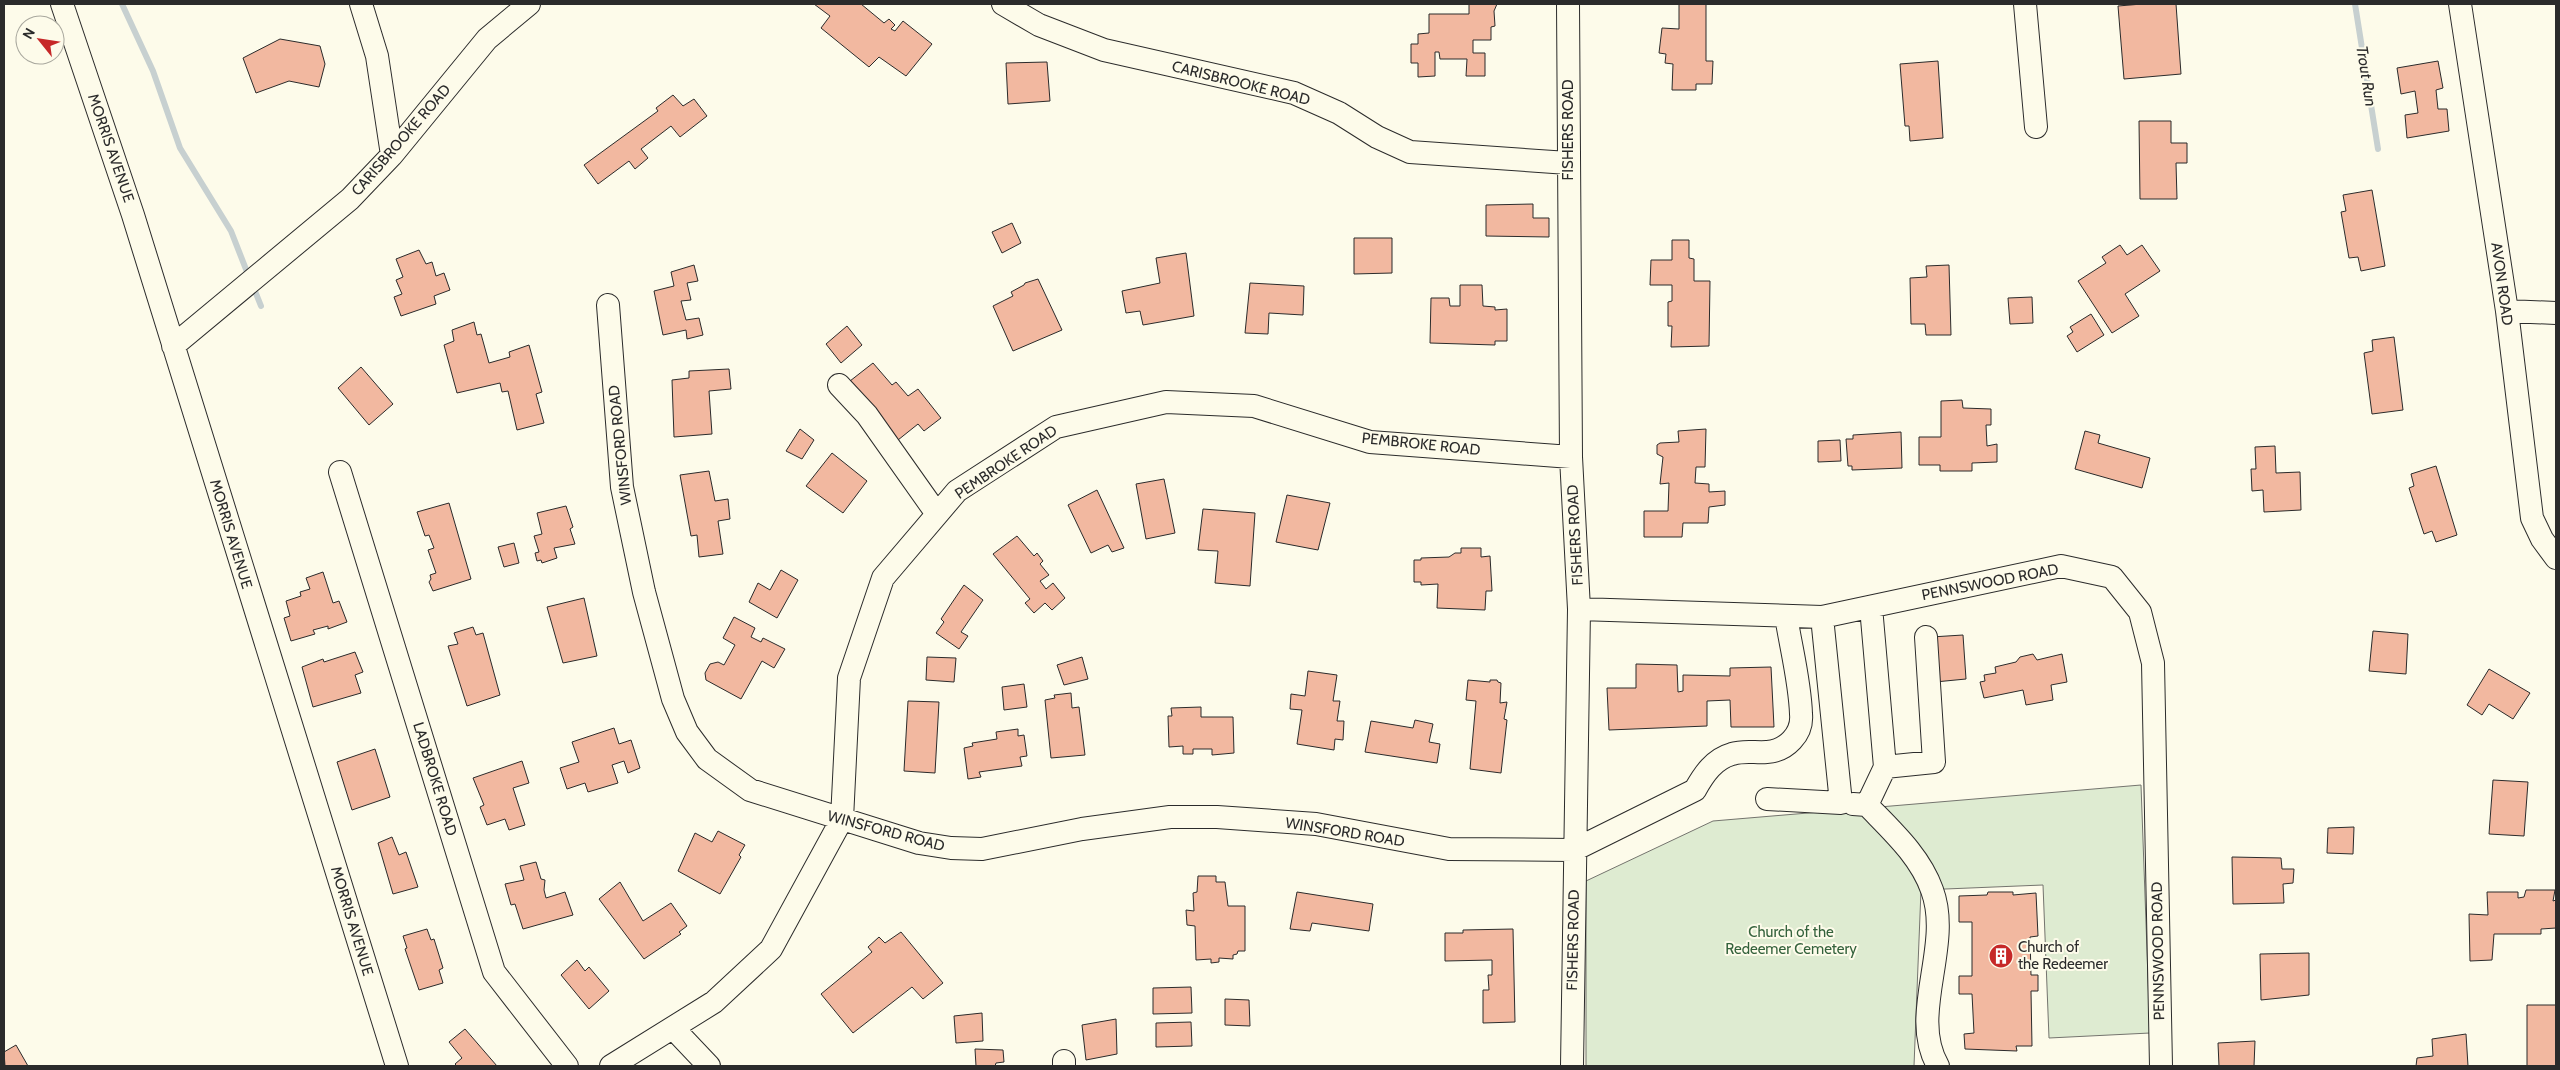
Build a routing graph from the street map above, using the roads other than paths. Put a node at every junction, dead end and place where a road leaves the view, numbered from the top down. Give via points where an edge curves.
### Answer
1 (62, 4) edge
2 (362, 4) edge
3 (529, 4) edge
4 (1003, 4) edge
5 (1568, 4) edge
6 (2025, 4) edge
7 (2460, 4) edge
8 (2036, 127) dead end
9 (392, 155) junction
10 (1568, 163) junction
11 (608, 305) dead end
12 (2507, 312) junction
13 (2556, 313) edge
14 (173, 346) junction
15 (838, 386) dead end
16 (1571, 457) junction
17 (340, 472) dead end
18 (937, 514) junction
19 (2556, 558) edge
20 (1871, 606) junction
21 (1579, 609) junction
22 (1786, 616) junction
23 (1822, 617) junction
24 (1926, 637) dead end
25 (1885, 767) junction
26 (1767, 800) dead end
27 (1841, 803) junction
28 (1867, 805) junction
29 (842, 820) junction
30 (1574, 850) junction
31 (673, 1028) junction
32 (398, 1066) edge
33 (567, 1066) edge
34 (610, 1066) edge
35 (709, 1066) edge
36 (1572, 1066) edge
37 (1938, 1066) edge
38 (2161, 1066) edge

1 - 14 street, MORRIS AVENUE via 133,214
2 - 9 street via 377,56
3 - 9 street, CARISBROOKE ROAD via 487,39
4 - 10 street, CARISBROOKE ROAD via 1039,24 1104,50 1294,93 1339,113 1377,137 1410,152
5 - 10 street, FISHERS ROAD
6 - 8 street
7 - 12 street, AVON ROAD
9 - 14 street, CARISBROOKE ROAD via 350,199
10 - 16 street, FISHERS ROAD
11 - 29 street, WINSFORD ROAD via 622,487 644,592 673,699 687,732 707,759 750,790
12 - 13 street
12 - 19 street, AVON ROAD via 2532,518 2542,540
14 - 32 street, MORRIS AVENUE
15 - 18 street via 866,415
16 - 18 street, PEMBROKE ROAD via 1370,442 1254,406 1166,402 1056,427 957,491
16 - 21 street, FISHERS ROAD
17 - 33 street, LADBROKE ROAD via 494,972
18 - 29 street, PEMBROKE ROAD via 883,578 849,678
20 - 23 street, PENNSWOOD ROAD
20 - 25 street
20 - 38 street, PENNSWOOD ROAD via 2061,566 2112,577 2140,612 2153,663
21 - 22 street, PENNSWOOD ROAD
21 - 30 street, FISHERS ROAD
22 - 23 street, PENNSWOOD ROAD
22 - 30 street via 1802,715 1795,737 1777,750 1731,754 1704,774 1695,790
23 - 27 street
24 - 25 street via 1934,762
25 - 28 street
26 - 27 street
27 - 28 street
28 - 37 street via 1919,862 1933,891 1939,923 1926,1032 1931,1054
29 - 30 street, WINSFORD ROAD via 919,843 951,848 982,849 1152,819 1217,817 1316,824 1449,849
29 - 31 street, PEMBROKE ROAD via 771,949 714,1002
30 - 36 street, FISHERS ROAD
31 - 34 street, PEMBROKE ROAD
31 - 35 street

